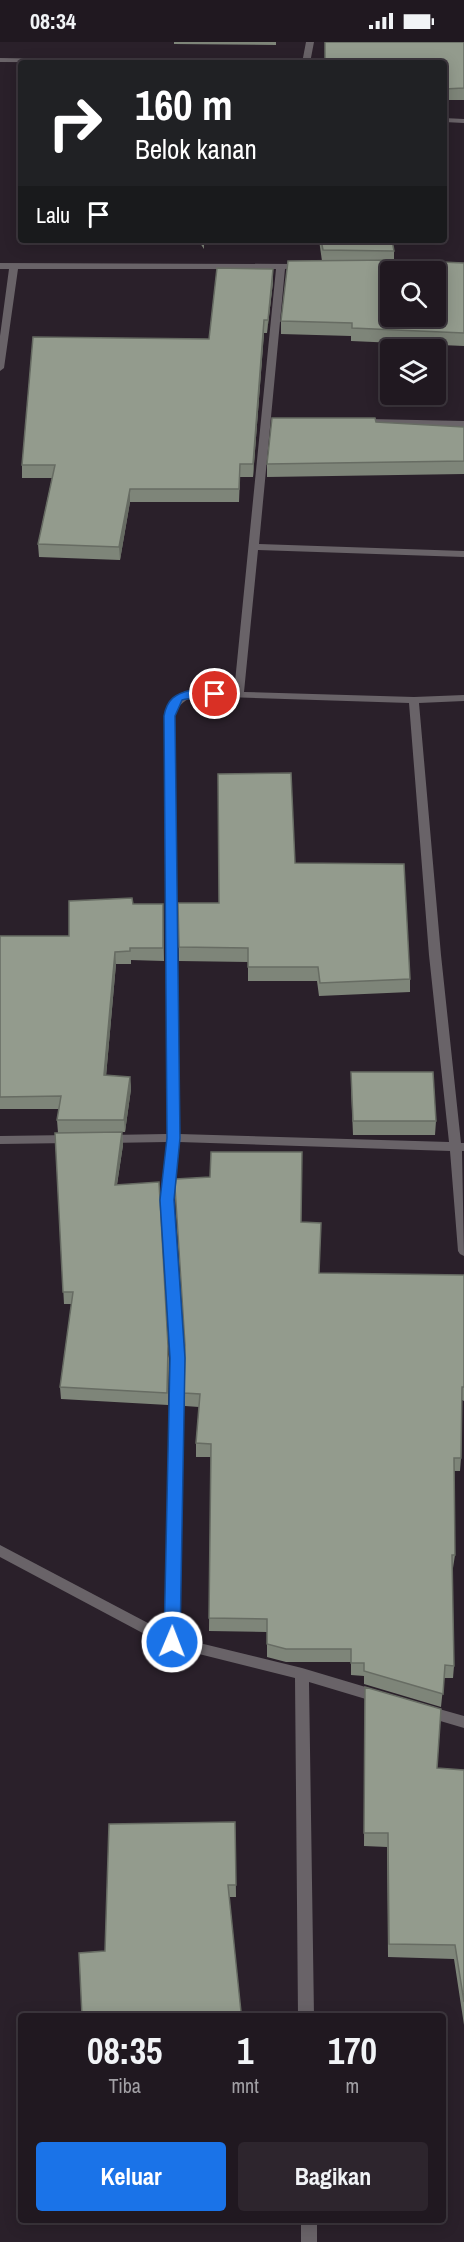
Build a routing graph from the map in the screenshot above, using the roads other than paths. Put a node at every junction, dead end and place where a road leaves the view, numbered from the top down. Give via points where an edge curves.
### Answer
1 (310, 42) edge
2 (0, 60) edge
3 (18, 60) edge
4 (307, 60) edge
5 (447, 120) edge
6 (464, 120) edge
7 (0, 266) edge
8 (14, 266) junction
9 (281, 266) junction
10 (304, 266) edge
11 (0, 368) edge
12 (360, 422) edge
13 (464, 424) edge
14 (255, 547) junction
15 (464, 554) edge
16 (239, 694) junction
17 (464, 698) edge
18 (414, 700) junction
19 (173, 1138) junction
20 (0, 1140) edge
21 (460, 1148) edge
22 (464, 1251) edge
23 (0, 1551) edge
24 (172, 1642) junction
25 (302, 1674) junction
26 (389, 1700) edge
27 (410, 1706) edge
28 (464, 1722) edge
29 (306, 2013) edge
30 (309, 2223) edge
31 (309, 2242) edge

1 - 4 street
2 - 3 street
5 - 6 street
7 - 8 street
8 - 9 street
8 - 11 street
9 - 10 street
9 - 14 street via 273,421
12 - 13 street
14 - 15 street
14 - 16 street
16 - 18 street
16 - 19 street via 191,693 178,698 170,716
17 - 18 street
18 - 21 street via 435,955
19 - 20 street
19 - 21 street
19 - 24 street via 167,1200 177,1358
21 - 22 street
23 - 24 street
24 - 25 street
25 - 26 street
25 - 29 street
27 - 28 street
30 - 31 street

